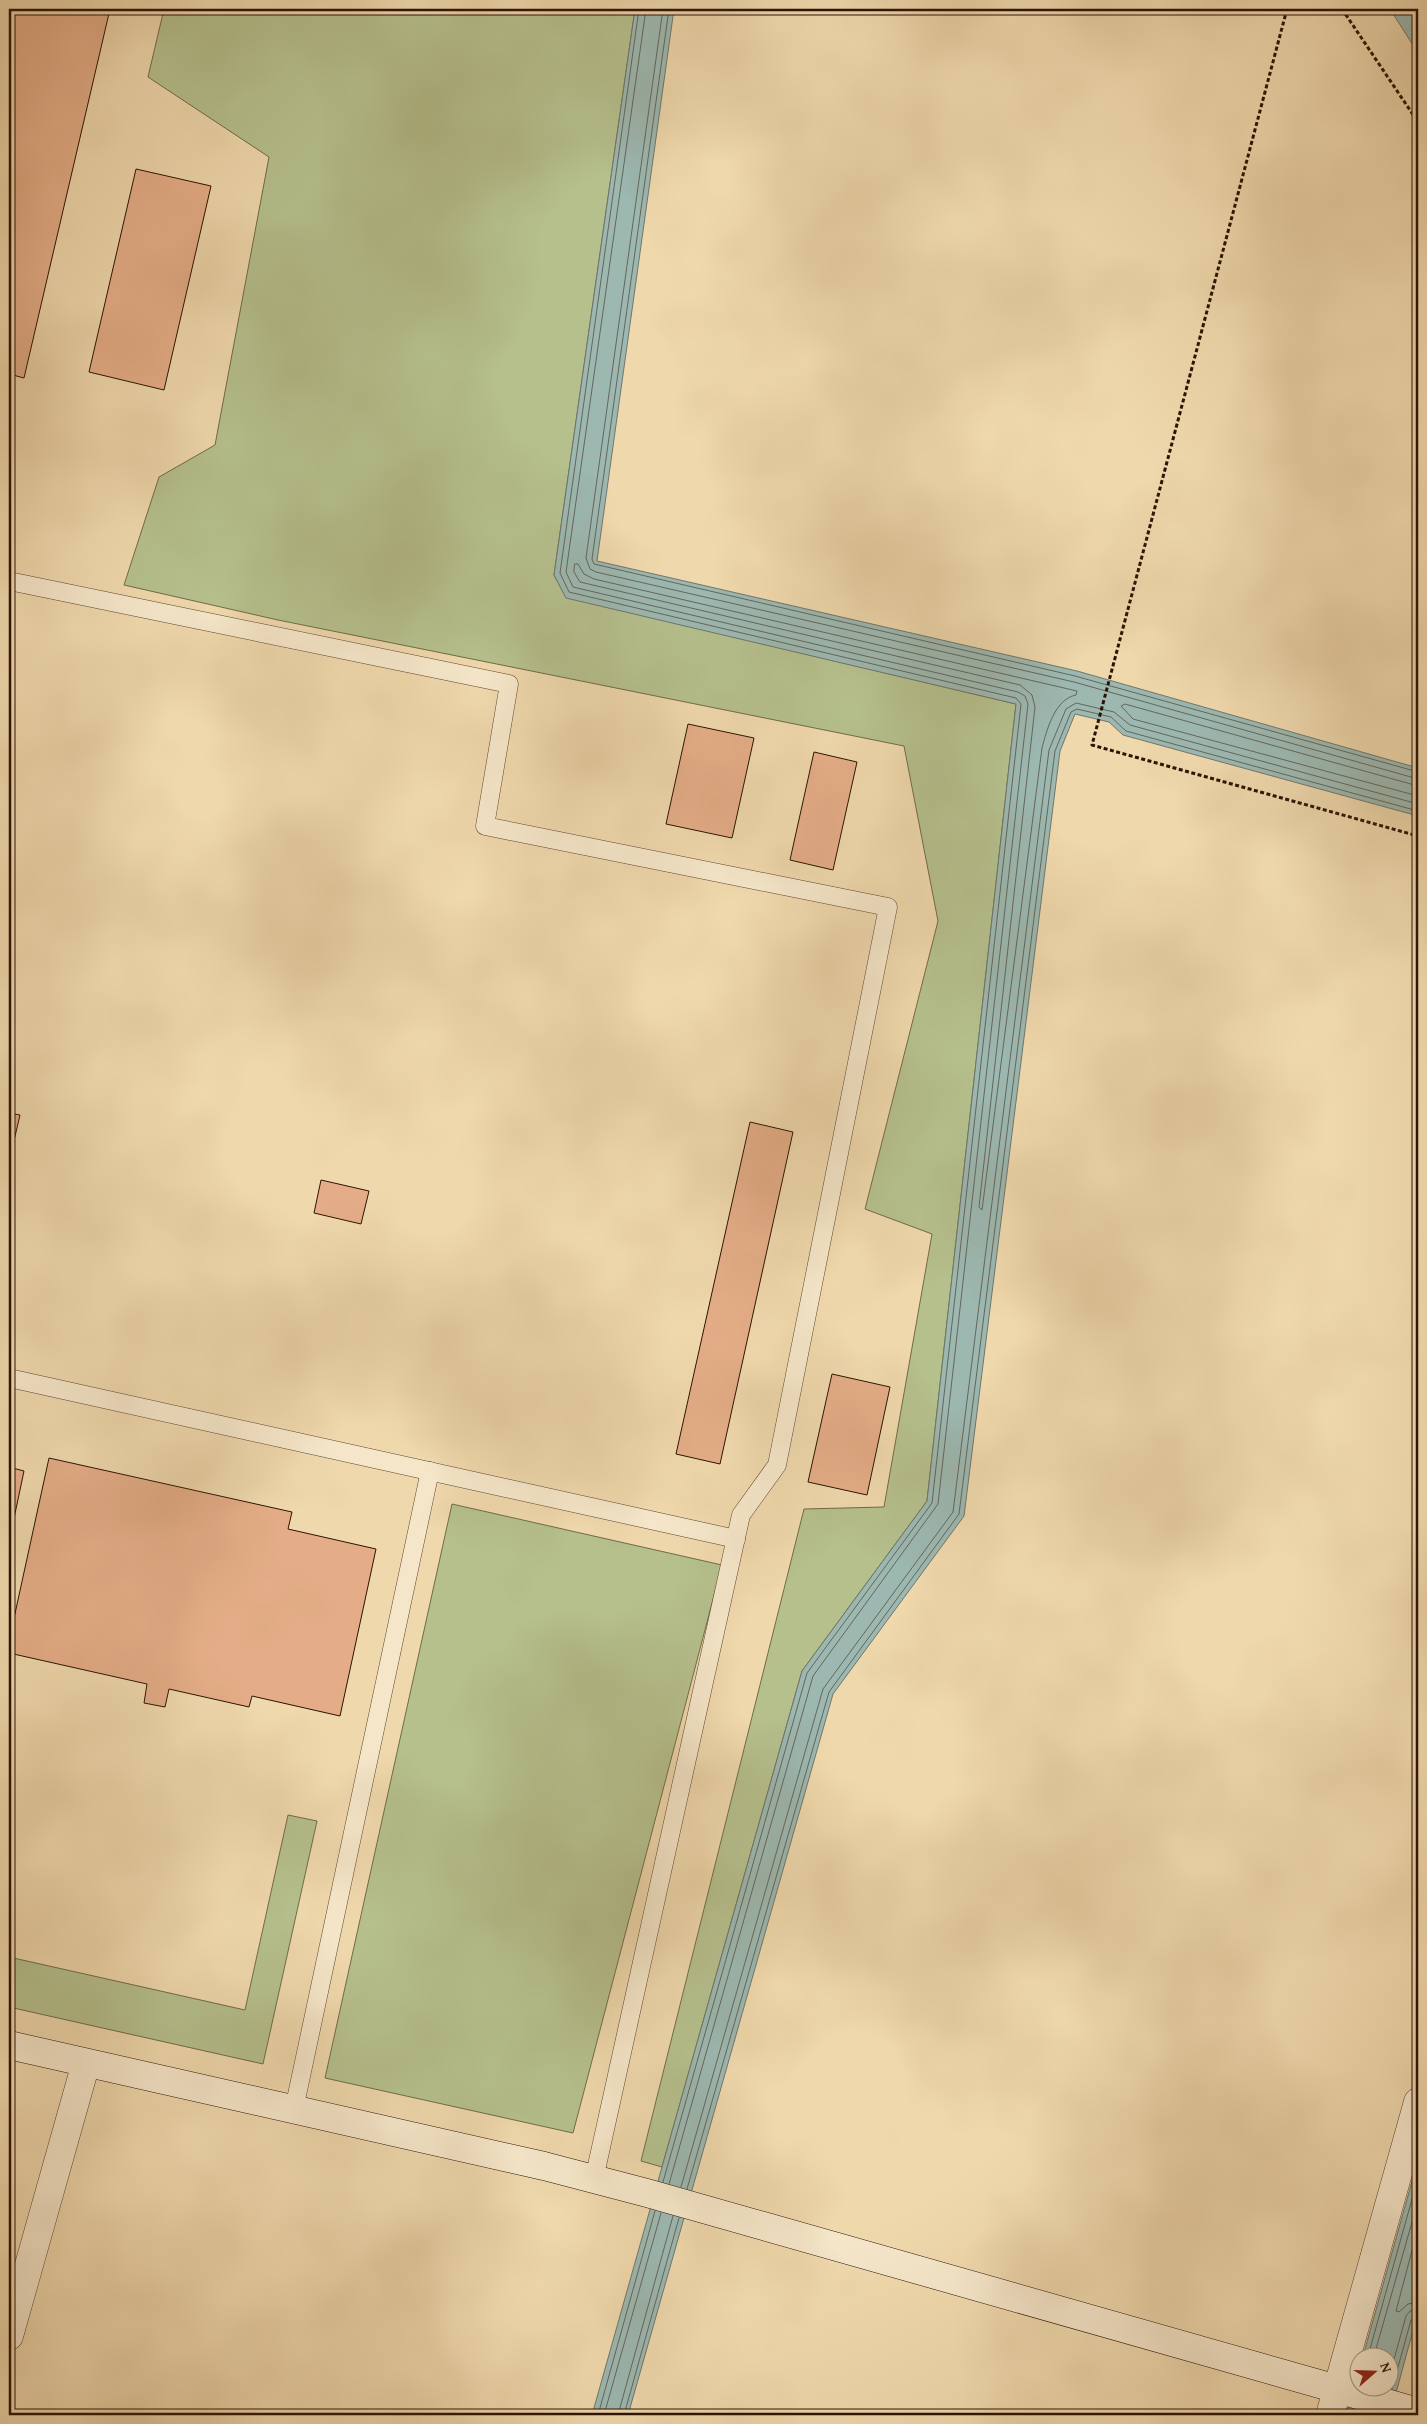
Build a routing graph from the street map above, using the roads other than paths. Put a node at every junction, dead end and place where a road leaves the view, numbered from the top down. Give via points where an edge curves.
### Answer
1 (9, 581) edge
2 (9, 1378) edge
3 (430, 1471) junction
4 (736, 1539) junction
5 (9, 2045) edge
6 (86, 2062) junction
7 (1418, 2102) edge
8 (294, 2109) junction
9 (594, 2179) junction
10 (9, 2336) edge
11 (1337, 2389) junction
12 (1408, 2409) edge
13 (1330, 2415) edge

1 - 4 lane via 509,684 485,826 888,907 777,1464 741,1515
2 - 3 lane
3 - 4 lane
3 - 8 lane
4 - 9 lane
5 - 6 street
6 - 8 street
6 - 10 street
7 - 11 street
8 - 9 street
9 - 11 street
11 - 12 street
11 - 13 street

